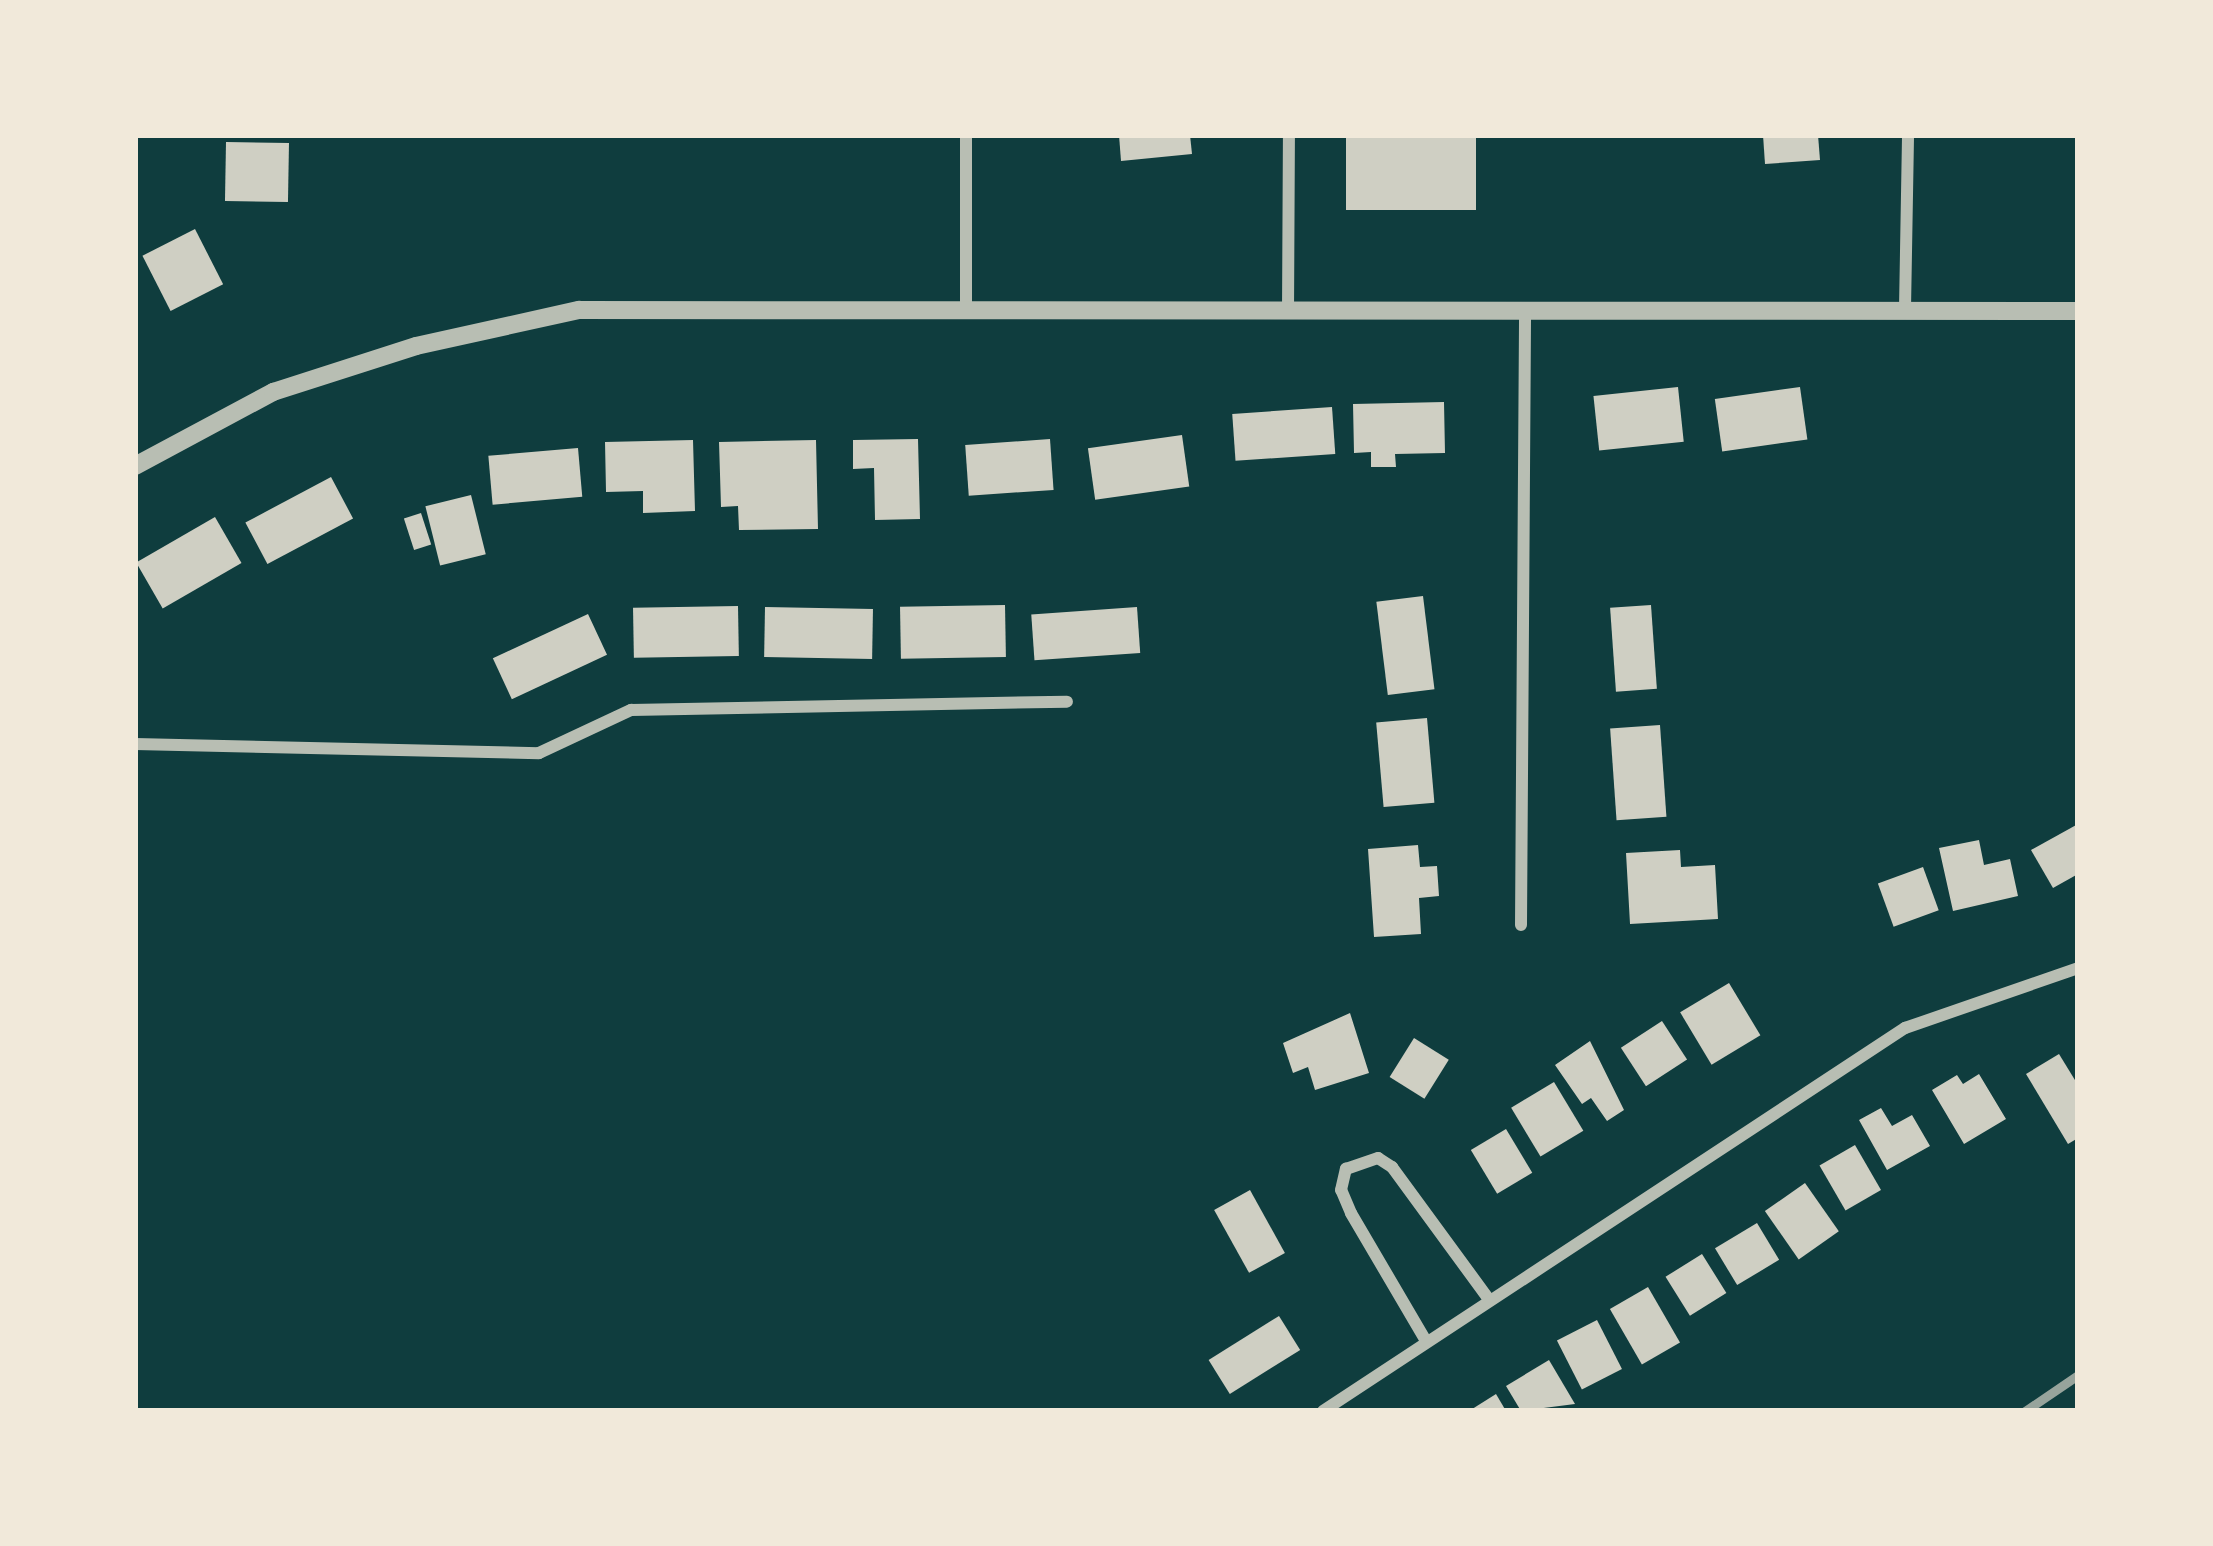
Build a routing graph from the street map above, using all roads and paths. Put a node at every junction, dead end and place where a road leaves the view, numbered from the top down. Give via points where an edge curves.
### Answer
1 (966, 135) edge
2 (1289, 135) edge
3 (1908, 135) edge
4 (1905, 309) junction
5 (2078, 311) edge
6 (966, 312) junction
7 (1288, 314) junction
8 (1525, 316) junction
9 (135, 466) edge
10 (1067, 702) dead end
11 (135, 744) edge
12 (1521, 925) dead end
13 (2078, 968) edge
14 (1488, 1298) junction
15 (1426, 1341) junction
16 (1323, 1411) edge

1 - 6 street
2 - 7 street
3 - 4 street
4 - 5 street
4 - 8 street
6 - 7 street
6 - 9 street via 579,310 416,346 273,392
7 - 8 street
8 - 12 street
10 - 11 street via 631,710 539,753
13 - 14 street via 1905,1028
14 - 15 street
14 - 15 street via 1392,1167 1378,1158 1346,1169 1341,1190 1351,1213
15 - 16 street

